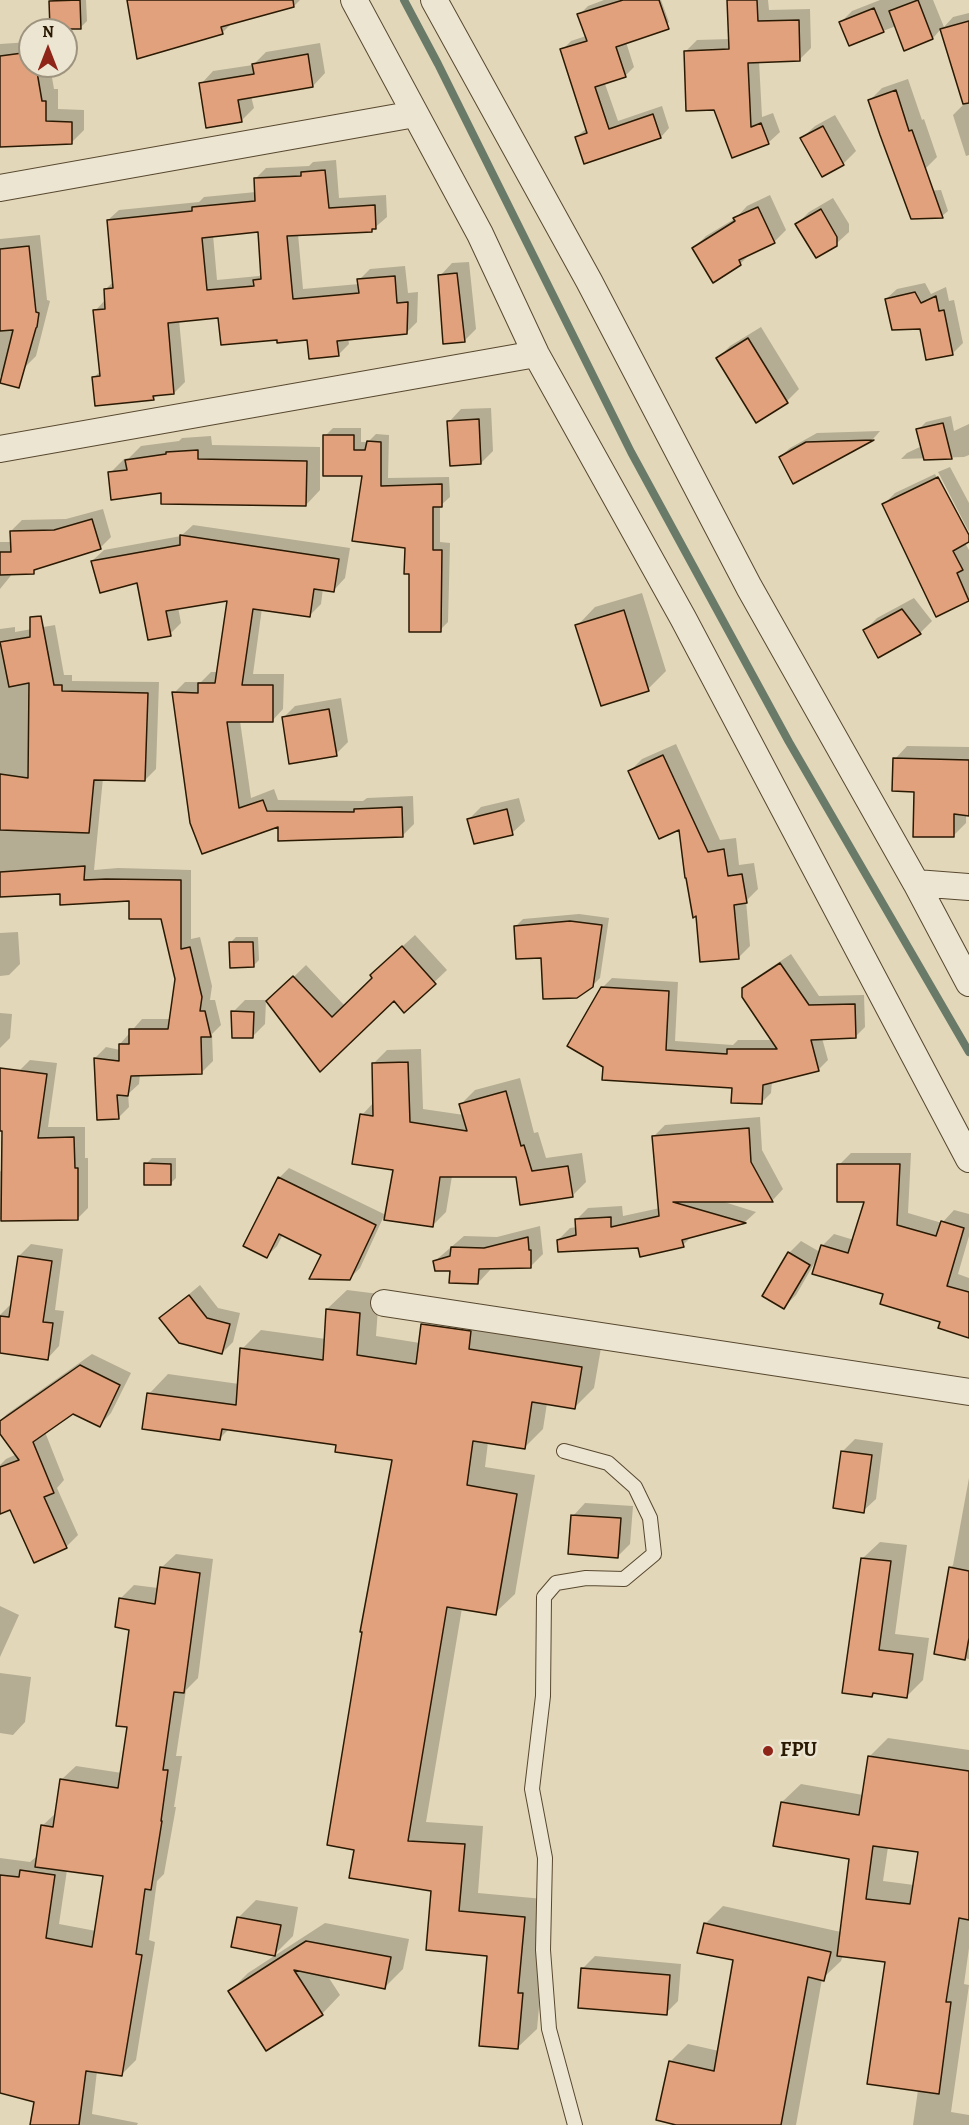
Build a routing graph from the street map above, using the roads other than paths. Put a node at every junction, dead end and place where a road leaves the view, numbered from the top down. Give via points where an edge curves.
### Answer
1 (354, 0) edge
2 (434, 0) edge
3 (415, 114) junction
4 (0, 188) edge
5 (536, 354) junction
6 (0, 449) edge
7 (916, 883) junction
8 (969, 887) edge
9 (969, 983) edge
10 (969, 1159) edge
11 (384, 1303) dead end
12 (969, 1392) edge
13 (564, 1451) dead end
14 (575, 2125) edge

1 - 3 street
2 - 7 street via 589,281 748,587
3 - 4 street
3 - 5 street via 480,234
5 - 6 street
5 - 10 street via 683,618
7 - 8 street
7 - 9 street
11 - 12 street
13 - 14 lane via 608,1463 635,1487 650,1518 654,1554 624,1580 586,1578 556,1583 544,1597 543,1696 532,1789 545,1858 543,1950 549,2029

